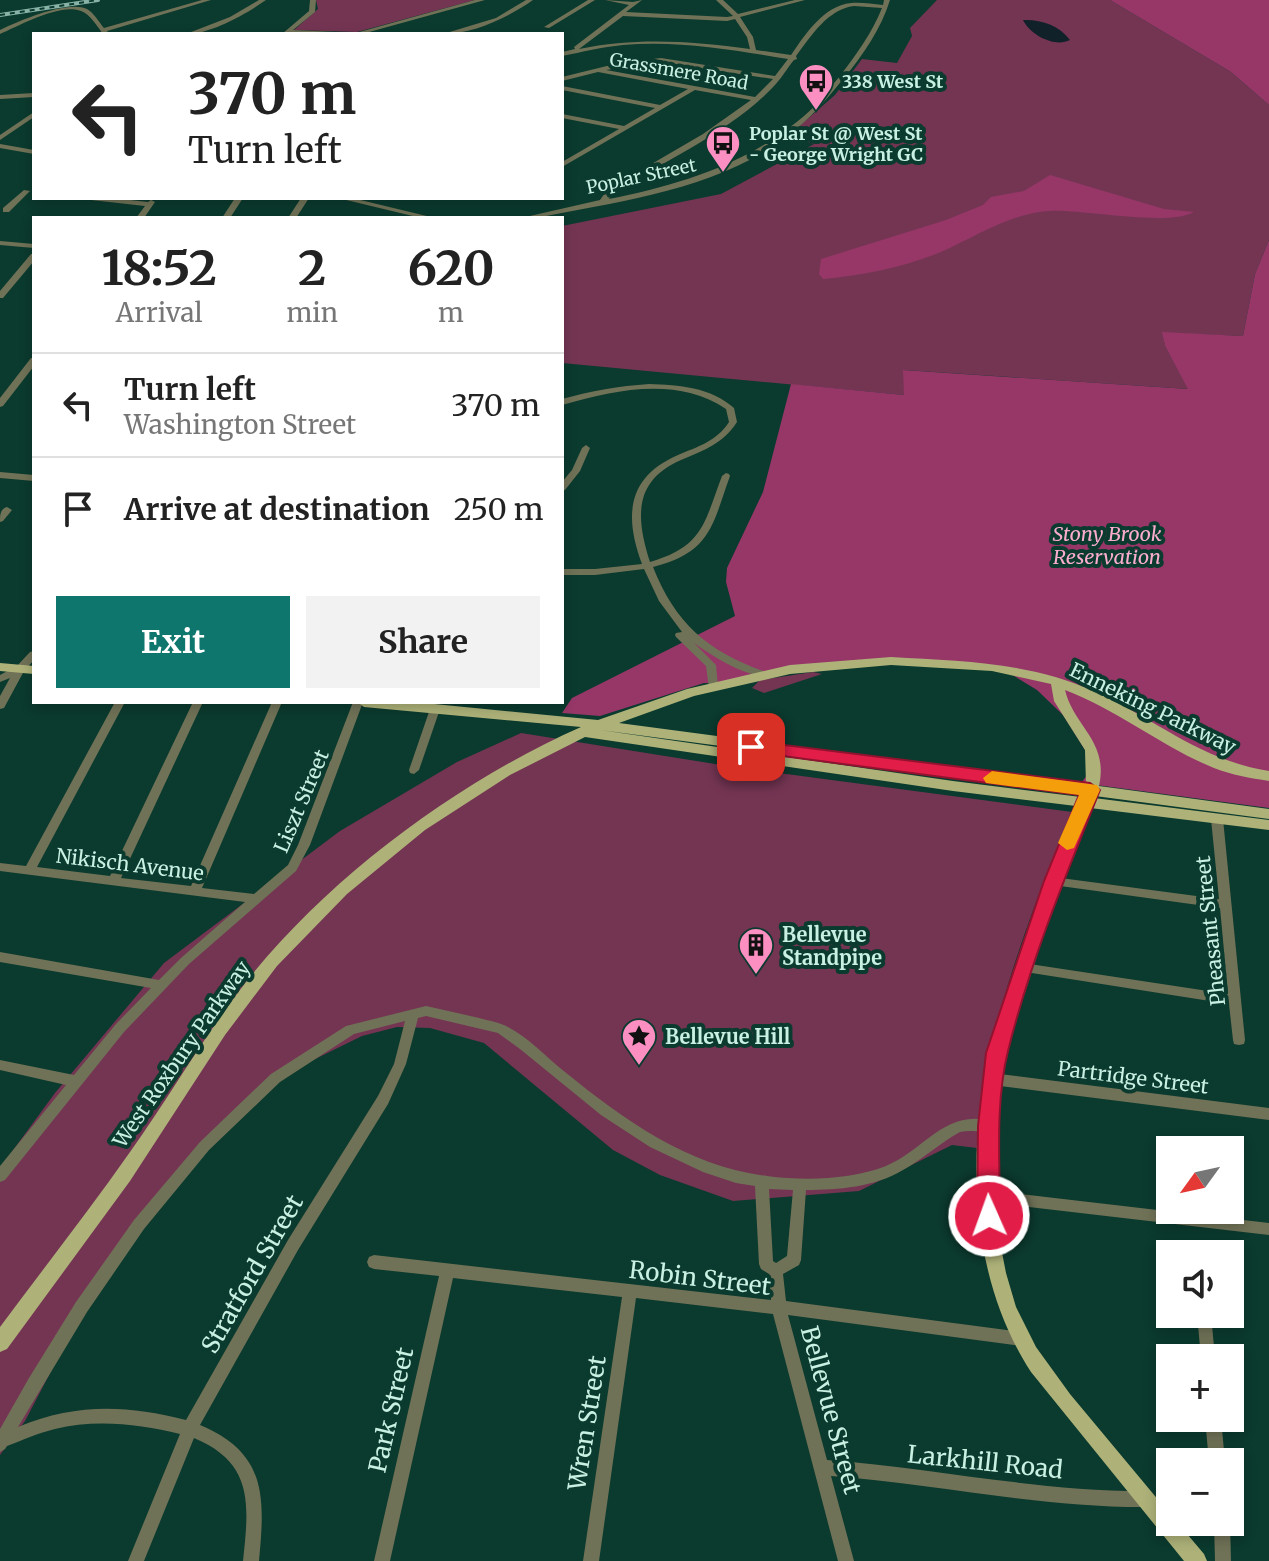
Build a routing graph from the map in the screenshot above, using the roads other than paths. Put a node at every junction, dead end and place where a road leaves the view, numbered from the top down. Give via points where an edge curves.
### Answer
1 (208, 0) edge
2 (263, 0) edge
3 (313, 0) edge
4 (482, 0) edge
5 (530, 0) edge
6 (592, 0) edge
7 (608, 0) edge
8 (719, 0) edge
9 (802, 0) edge
10 (637, 2) edge
11 (784, 3) edge
12 (886, 4) edge
13 (623, 14) junction
14 (738, 18) junction
15 (547, 27) dead end
16 (0, 29) edge
17 (104, 32) edge
18 (194, 32) edge
19 (288, 32) edge
20 (362, 32) edge
21 (453, 32) edge
22 (753, 52) junction
23 (566, 53) edge
24 (795, 58) junction
25 (596, 70) junction
26 (564, 78) edge
27 (778, 78) junction
28 (564, 88) edge
29 (693, 88) junction
30 (32, 95) edge
31 (0, 97) edge
32 (757, 99) junction
33 (661, 107) junction
34 (32, 115) edge
35 (564, 116) edge
36 (575, 119) junction
37 (564, 125) edge
38 (625, 128) junction
39 (0, 138) edge
40 (0, 146) edge
41 (32, 152) edge
42 (564, 164) edge
43 (30, 191) edge
44 (132, 200) edge
45 (350, 200) edge
46 (152, 201) edge
47 (603, 202) junction
48 (6, 210) dead end
49 (388, 210) junction
50 (384, 216) edge
51 (420, 216) edge
52 (535, 216) edge
53 (0, 243) edge
54 (32, 244) edge
55 (32, 258) edge
56 (0, 296) edge
57 (32, 363) edge
58 (564, 402) edge
59 (0, 404) edge
60 (586, 448) dead end
61 (0, 475) edge
62 (726, 476) dead end
63 (32, 478) edge
64 (564, 486) edge
65 (7, 510) dead end
66 (0, 519) edge
67 (648, 564) junction
68 (564, 572) edge
69 (674, 616) junction
70 (0, 667) edge
71 (27, 669) edge
72 (762, 674) junction
73 (0, 679) edge
74 (1057, 683) junction
75 (713, 686) junction
76 (696, 691) junction
77 (119, 704) edge
78 (197, 704) edge
79 (276, 704) edge
80 (360, 704) edge
81 (382, 704) edge
82 (0, 705) edge
83 (435, 709) junction
84 (479, 712) junction
85 (597, 725) junction
86 (583, 732) junction
87 (653, 733) junction
88 (414, 770) dead end
89 (1269, 776) edge
90 (1086, 796) junction
91 (1269, 814) edge
92 (1217, 819) junction
93 (1269, 825) edge
94 (0, 867) edge
95 (30, 870) junction
96 (114, 880) junction
97 (1053, 881) junction
98 (195, 890) junction
99 (256, 899) junction
100 (1226, 904) junction
101 (0, 957) edge
102 (1023, 968) junction
103 (160, 985) junction
104 (1234, 1000) junction
105 (413, 1013) junction
106 (1239, 1040) dead end
107 (0, 1065) edge
108 (992, 1079) junction
109 (74, 1081) junction
110 (1269, 1114) edge
111 (989, 1126) junction
112 (0, 1176) edge
113 (762, 1182) junction
114 (800, 1183) junction
115 (987, 1196) junction
116 (1269, 1229) edge
117 (374, 1262) dead end
118 (448, 1270) junction
119 (776, 1271) junction
120 (630, 1292) junction
121 (779, 1309) junction
122 (1021, 1339) junction
123 (0, 1343) edge
124 (190, 1428) junction
125 (1, 1442) edge
126 (821, 1467) junction
127 (1143, 1499) junction
128 (1222, 1536) edge
129 (136, 1561) edge
130 (251, 1561) edge
131 (382, 1561) edge
132 (591, 1561) edge
133 (846, 1561) edge
134 (1197, 1561) edge
135 (1223, 1561) edge

1 - 17 street
2 - 18 street
3 - 19 street via 312,12
4 - 20 street
5 - 21 street via 498,19
6 - 15 street
7 - 10 street
8 - 14 street
9 - 11 street
10 - 13 street
11 - 14 street
12 - 24 street via 837,9 817,25
12 - 47 street, Poplar Street via 846,73 797,124 755,154 702,180
13 - 14 street
13 - 23 street
14 - 22 street
16 - 17 street via 78,7
22 - 23 street via 638,40
22 - 24 street
24 - 27 street
25 - 26 street
25 - 27 street via 661,60
25 - 29 street, Grassmere Road
27 - 32 street
28 - 33 street
29 - 32 street, Grassmere Road
29 - 33 street
30 - 31 street
32 - 47 street via 610,192
33 - 38 street
34 - 39 street
35 - 36 street
36 - 37 street
36 - 38 street
38 - 42 street
40 - 41 street
43 - 48 street
44 - 46 street
45 - 49 street
47 - 52 street, Poplar Street
49 - 50 street
49 - 51 street
53 - 54 street
55 - 56 street
57 - 59 street
58 - 67 street via 671,387 715,397 730,408 733,422 724,435 658,469 639,492 636,533
60 - 64 street
61 - 63 street
62 - 67 street via 694,546
65 - 66 street
67 - 68 street
67 - 69 street
69 - 72 street via 694,638
69 - 75 street via 679,634 711,665
70 - 71 main road
71 - 73 street
71 - 82 street
72 - 74 main road, Enneking Parkway via 857,664 940,664 990,666
72 - 75 main road, Enneking Parkway
74 - 89 main road, Enneking Parkway via 1092,696 1205,760 1236,772
74 - 90 main road via 1061,701 1092,750 1095,769
75 - 76 main road, Enneking Parkway
76 - 85 main road, Enneking Parkway
76 - 87 main road via 648,711 643,723
77 - 95 street
78 - 96 street
79 - 98 street
80 - 99 street, Liszt Street via 292,868
81 - 83 main road
83 - 84 main road
83 - 88 street
84 - 85 main road
84 - 86 main road
85 - 86 main road, West Roxbury Parkway
85 - 87 main road
86 - 90 main road
86 - 123 main road, West Roxbury Parkway via 442,812 352,881 294,938 235,1009 127,1171
87 - 90 main road
90 - 91 main road
90 - 92 main road
90 - 97 main road
92 - 93 main road
92 - 100 street, Pheasant Street
94 - 95 street, Nikisch Avenue
95 - 96 street, Nikisch Avenue
96 - 98 street, Nikisch Avenue
97 - 100 street
97 - 102 main road
98 - 99 street, Nikisch Avenue
99 - 103 street, West Roxbury Parkway
100 - 104 street, Pheasant Street
101 - 103 street
102 - 104 street
102 - 108 main road
103 - 109 street, West Roxbury Parkway
104 - 106 street, Pheasant Street
105 - 113 street via 449,1013 500,1029 608,1115 667,1150
105 - 124 street, Stratford Street via 400,1064 383,1100 293,1245
105 - 125 street via 357,1028 286,1069 198,1148 121,1249 36,1378
107 - 109 street
108 - 110 street, Partridge Street
108 - 111 main road
109 - 112 street, West Roxbury Parkway
111 - 114 street via 963,1125 889,1171
111 - 115 main road
113 - 114 street
113 - 119 street, Bellevue Street via 763,1249 766,1264
114 - 119 street via 794,1260
115 - 116 street
115 - 122 main road via 999,1283
117 - 118 street, Robin Street
118 - 120 street, Robin Street
118 - 131 street, Park Street
119 - 121 street, Bellevue Street
120 - 121 street, Robin Street
120 - 132 street, Wren Street
121 - 122 street, Robin Street
121 - 126 street, Bellevue Street
122 - 127 main road
124 - 125 street via 118,1415 91,1416 54,1421
124 - 129 street, Stratford Street
124 - 130 street via 221,1440 244,1466 255,1516
126 - 127 street, Larkhill Road via 1044,1494
126 - 133 street, Bellevue Street
127 - 134 main road
128 - 135 street

